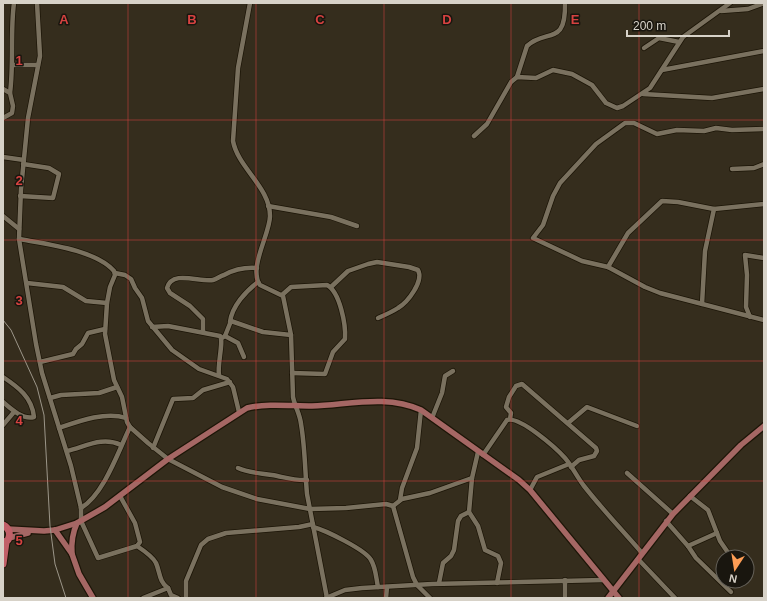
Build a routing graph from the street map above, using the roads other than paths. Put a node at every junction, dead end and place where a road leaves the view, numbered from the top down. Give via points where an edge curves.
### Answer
1 (14, 3) edge
2 (37, 3) edge
3 (250, 3) edge
4 (565, 3) edge
5 (764, 3) edge
6 (727, 4) edge
7 (733, 11) junction
8 (719, 12) junction
9 (683, 37) junction
10 (673, 40) junction
11 (679, 42) junction
12 (644, 48) dead end
13 (764, 51) edge
14 (12, 65) junction
15 (38, 65) junction
16 (662, 70) junction
17 (517, 77) junction
18 (3, 88) edge
19 (764, 89) edge
20 (10, 93) junction
21 (643, 94) junction
22 (3, 118) edge
23 (764, 129) edge
24 (474, 136) dead end
25 (3, 157) edge
26 (23, 162) junction
27 (764, 164) edge
28 (732, 168) dead end
29 (20, 196) junction
30 (764, 204) edge
31 (268, 206) junction
32 (714, 209) junction
33 (3, 216) edge
34 (357, 226) dead end
35 (19, 230) junction
36 (20, 239) junction
37 (764, 258) edge
38 (608, 267) junction
39 (257, 268) junction
40 (115, 273) junction
41 (258, 282) junction
42 (27, 283) junction
43 (331, 287) junction
44 (282, 295) junction
45 (107, 303) junction
46 (702, 304) junction
47 (750, 317) junction
48 (378, 318) dead end
49 (764, 320) edge
50 (230, 322) junction
51 (152, 327) junction
52 (104, 329) junction
53 (203, 332) junction
54 (291, 335) junction
55 (224, 337) junction
56 (244, 357) dead end
57 (40, 362) junction
58 (453, 371) dead end
59 (292, 373) junction
60 (219, 375) junction
61 (3, 377) edge
62 (230, 382) junction
63 (117, 387) junction
64 (50, 398) junction
65 (3, 402) edge
66 (294, 406) junction
67 (421, 410) junction
68 (14, 412) junction
69 (239, 412) junction
70 (576, 417) junction
71 (126, 418) junction
72 (432, 418) junction
73 (510, 419) junction
74 (568, 423) junction
75 (3, 425) edge
76 (637, 426) dead end
77 (764, 426) edge
78 (130, 427) junction
79 (573, 427) junction
80 (60, 428) junction
81 (121, 445) junction
82 (153, 448) junction
83 (67, 451) junction
84 (480, 454) junction
85 (168, 459) junction
86 (570, 466) junction
87 (238, 468) dead end
88 (627, 473) dead end
89 (472, 478) junction
90 (307, 480) junction
91 (530, 490) junction
92 (120, 496) junction
93 (690, 496) junction
94 (400, 500) junction
95 (393, 506) junction
96 (81, 508) junction
97 (310, 509) junction
98 (469, 512) junction
99 (673, 514) junction
100 (666, 521) junction
101 (79, 522) junction
102 (313, 525) junction
103 (5, 526) edge
104 (56, 530) junction
105 (33, 532) junction
106 (717, 533) junction
107 (6, 541) edge
108 (138, 546) junction
109 (688, 546) junction
110 (724, 549) edge
111 (642, 553) junction
112 (72, 554) junction
113 (638, 559) junction
114 (3, 564) edge
115 (564, 580) junction
116 (603, 580) junction
117 (497, 583) junction
118 (439, 584) junction
119 (417, 585) junction
120 (378, 587) junction
121 (387, 587) junction
122 (168, 588) junction
123 (613, 592) junction
124 (731, 592) dead end
125 (328, 597) edge
126 (93, 598) edge
127 (143, 598) edge
128 (178, 598) edge
129 (186, 598) edge
130 (386, 598) edge
131 (430, 598) edge
132 (566, 598) edge
133 (608, 598) edge
134 (619, 598) edge
135 (675, 598) edge

1 - 14 street
2 - 15 street via 40,38
3 - 31 street via 234,101 233,141 235,150
4 - 17 street via 559,31 530,42
5 - 7 street
6 - 7 street
6 - 8 street
7 - 8 street
8 - 9 street
9 - 10 street
9 - 11 street
10 - 11 street
10 - 12 street via 659,38
11 - 16 street
13 - 16 street
14 - 15 street
14 - 20 street
15 - 26 street
16 - 21 street
17 - 21 street via 536,78 553,70 572,74 592,85 606,103 617,108 629,104
17 - 24 street via 511,82 487,124
18 - 20 street
19 - 21 street via 712,98
20 - 22 street via 13,110
23 - 38 street via 716,128 657,134 632,123 625,123 596,144 556,189 543,225 533,238 582,261
25 - 26 street
26 - 29 street
26 - 29 street via 49,168 59,174 53,198
27 - 28 street via 754,168
29 - 35 street
30 - 32 street
31 - 34 street via 331,217
31 - 39 street via 270,215
32 - 38 street via 678,202 659,202 628,233
32 - 46 street via 705,251
33 - 35 street
35 - 36 street
36 - 40 street via 86,254
36 - 42 street
37 - 47 street via 745,255 748,275 746,307
38 - 46 street via 652,290 680,300
39 - 41 street
39 - 53 street via 238,269 213,280 187,277 168,284 169,293 190,306 204,319
40 - 45 street
40 - 51 street via 131,279 142,298 145,314
41 - 44 street
41 - 50 street via 235,307
42 - 45 street via 63,287 86,301
42 - 57 street
43 - 44 street via 320,284 291,287
43 - 48 street via 348,271 378,262 418,270 419,281 406,301 400,307
43 - 59 street via 343,316 345,339 333,352 325,374
44 - 54 street
45 - 52 street
46 - 47 street
47 - 49 street
50 - 54 street via 263,332
50 - 55 street
51 - 53 street via 168,326
51 - 60 street via 172,350 192,365
52 - 57 street via 88,333 73,354
52 - 63 street
53 - 55 street
54 - 59 street
55 - 56 street via 238,343
55 - 60 street via 218,362
57 - 64 street
58 - 72 street via 445,376 442,393
59 - 66 street
60 - 62 street
61 - 68 street via 25,393 33,408 34,417
62 - 69 street via 235,391
62 - 82 street via 203,390 193,398 173,399
63 - 64 street via 99,393
63 - 71 street via 122,397
64 - 80 street
65 - 68 street
66 - 67 main road via 388,401
66 - 69 main road via 261,405
66 - 90 street via 299,412 302,425
67 - 72 main road
67 - 94 street via 417,448
68 - 75 street
69 - 85 main road
70 - 74 street
70 - 76 street via 587,407
70 - 79 street
71 - 78 street
71 - 80 street via 114,416 87,419
72 - 84 main road
73 - 74 street via 511,413 506,409 506,405 514,388 520,383
73 - 84 street
73 - 86 street via 540,434
74 - 79 street
77 - 93 main road
78 - 81 street
78 - 82 street
79 - 86 street via 597,451 592,457 579,460
80 - 83 street
81 - 83 street via 95,442
81 - 96 street via 100,488
82 - 85 street
83 - 96 street
84 - 89 street
84 - 91 main road
85 - 92 main road
85 - 97 street via 242,495
86 - 91 street via 536,477
86 - 111 street
87 - 90 street via 255,474
88 - 99 street
89 - 94 street via 430,493
89 - 98 street
90 - 97 street
91 - 116 main road
92 - 101 main road
92 - 108 street via 135,523 140,542
93 - 99 main road
93 - 106 street via 708,510
94 - 95 street
95 - 97 street via 386,504
95 - 119 street via 405,553
96 - 101 street
97 - 102 street
98 - 117 street via 478,526 484,550 498,556 501,563
98 - 118 street via 461,516 458,522 454,550 443,563
99 - 100 main road
100 - 109 street
100 - 111 main road
101 - 104 main road
101 - 108 street via 98,558
101 - 112 main road via 73,532
102 - 120 street via 331,532 368,556 375,569
102 - 125 street
102 - 129 street via 226,533 208,539 201,545 186,581
103 - 105 main road
103 - 107 highway
104 - 105 main road
104 - 112 main road
105 - 107 main road
106 - 109 street
106 - 110 street
107 - 114 highway
108 - 122 street via 155,562 160,578
109 - 124 street via 696,558
111 - 113 main road
112 - 126 main road via 79,574
113 - 123 main road
113 - 135 street
115 - 116 street
115 - 117 street
115 - 132 street
116 - 123 main road
117 - 118 street
118 - 119 street
119 - 121 street
119 - 131 street
120 - 121 street
120 - 125 street via 345,590
121 - 130 street
122 - 127 street
122 - 128 street via 171,595
123 - 133 main road
123 - 134 main road

